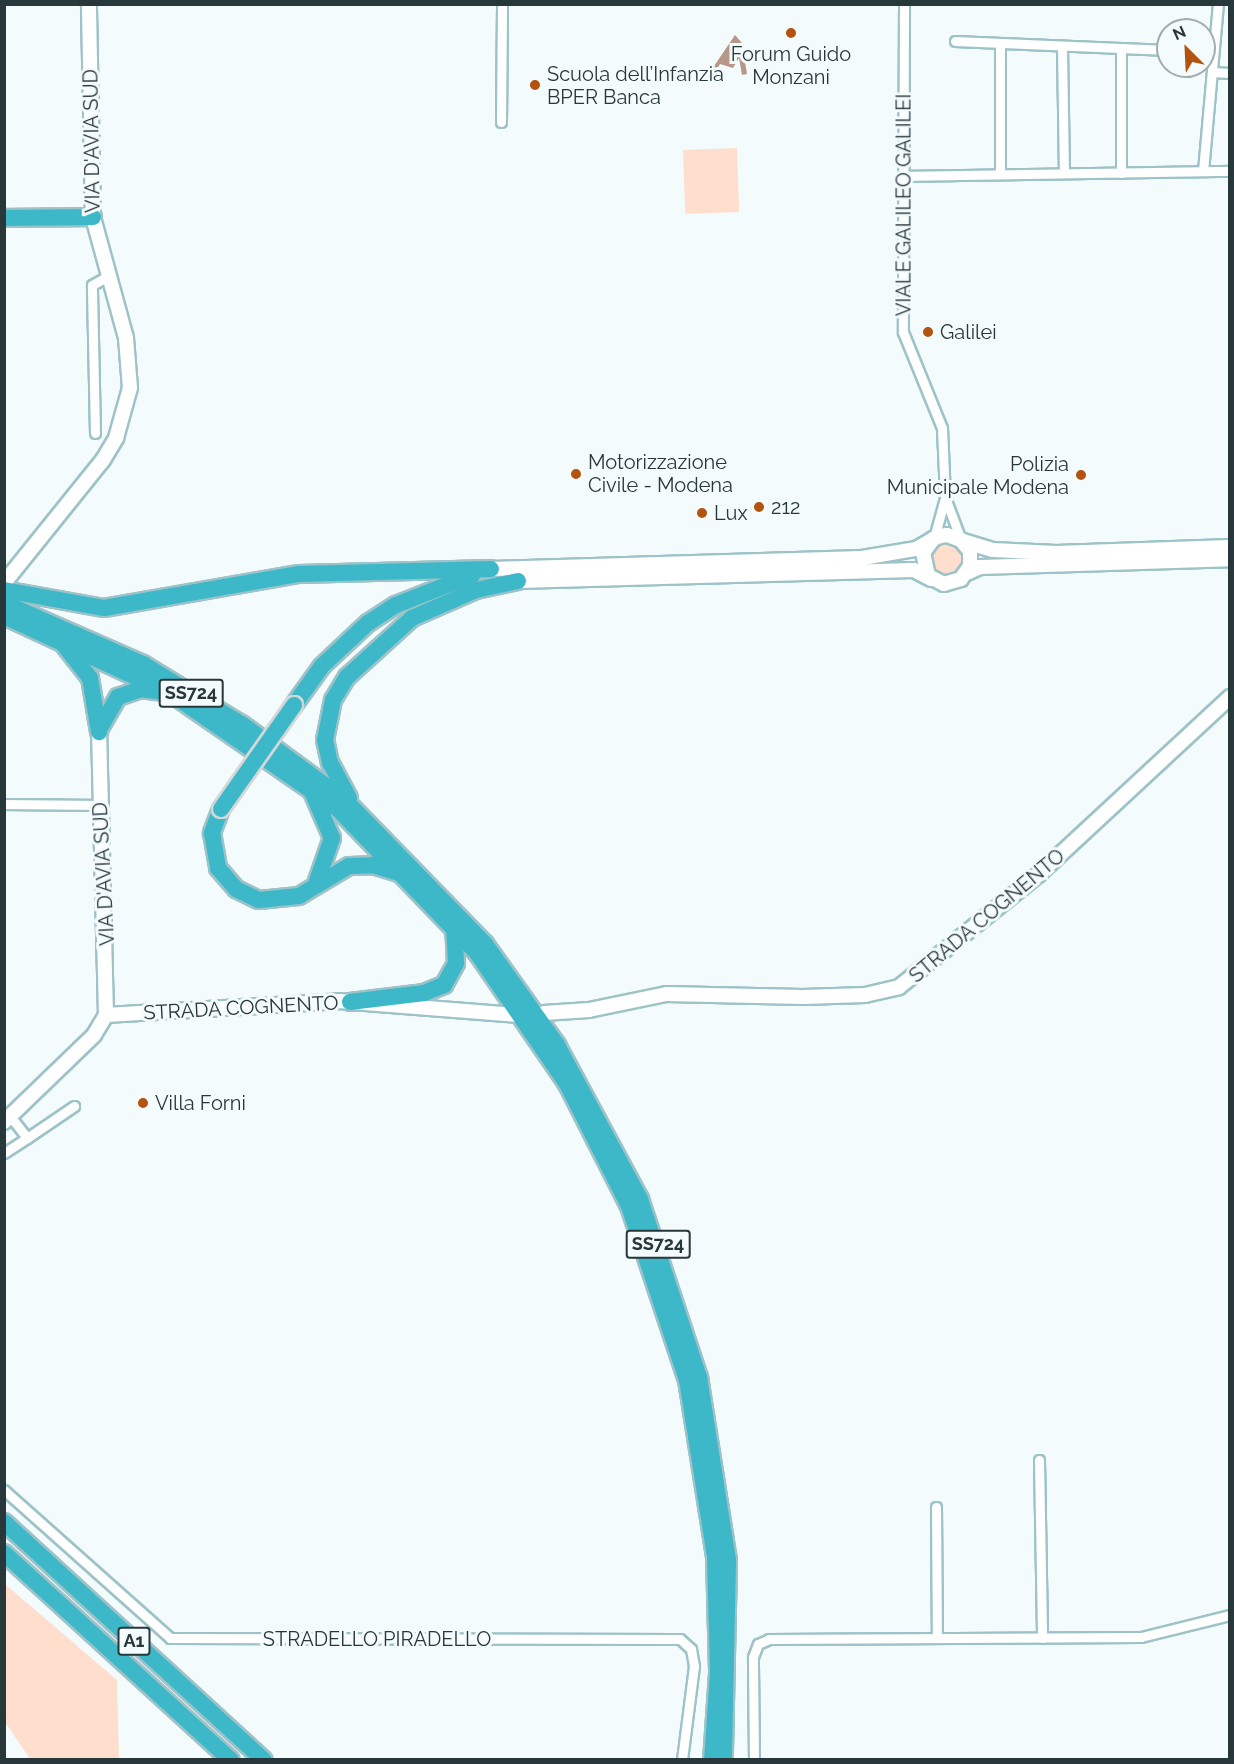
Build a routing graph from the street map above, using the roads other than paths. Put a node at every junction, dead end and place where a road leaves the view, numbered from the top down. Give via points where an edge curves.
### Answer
1 (89, 4) edge
2 (502, 4) edge
3 (904, 4) edge
4 (955, 42) dead end
5 (1000, 44) junction
6 (1062, 47) junction
7 (1121, 48) junction
8 (1156, 49) edge
9 (1211, 78) edge
10 (501, 122) dead end
11 (1203, 171) junction
12 (1230, 171) edge
13 (1000, 173) junction
14 (1064, 173) junction
15 (1121, 173) junction
16 (903, 176) junction
17 (93, 217) junction
18 (4, 218) edge
19 (108, 276) junction
20 (95, 432) dead end
21 (945, 498) junction
22 (933, 539) junction
23 (961, 540) junction
24 (1230, 547) edge
25 (1230, 559) edge
26 (490, 569) junction
27 (967, 573) junction
28 (518, 581) junction
29 (935, 581) junction
30 (4, 583) edge
31 (443, 585) junction
32 (4, 590) edge
33 (4, 603) edge
34 (4, 616) edge
35 (55, 636) junction
36 (170, 693) junction
37 (1230, 697) edge
38 (99, 732) junction
39 (307, 786) junction
40 (4, 804) edge
41 (100, 805) junction
42 (360, 813) junction
43 (407, 876) junction
44 (315, 884) junction
45 (452, 926) junction
46 (350, 1002) junction
47 (544, 1013) dead end
48 (106, 1015) junction
49 (514, 1015) dead end
50 (74, 1106) dead end
51 (7, 1119) edge
52 (27, 1138) junction
53 (4, 1154) edge
54 (1039, 1460) dead end
55 (4, 1490) edge
56 (936, 1507) dead end
57 (4, 1522) edge
58 (4, 1553) edge
59 (1230, 1615) edge
60 (937, 1638) junction
61 (1042, 1638) junction
62 (231, 1760) edge
63 (264, 1760) edge
64 (682, 1760) edge
65 (712, 1760) edge
66 (724, 1760) edge
67 (754, 1760) edge

1 - 17 street, VIA D'AVIA SUD
2 - 10 street
3 - 16 street, VIALE GALILEO GALILEI
4 - 5 street
5 - 6 street
5 - 13 street
6 - 7 street
6 - 14 street
7 - 8 street
7 - 15 street
9 - 11 street
11 - 12 street
11 - 15 street
13 - 14 street
13 - 16 street
14 - 15 street
16 - 21 street, VIALE GALILEO GALILEI via 903,333 942,428
17 - 18 highway
17 - 19 street, VIA D'AVIA SUD
19 - 20 street via 92,285
19 - 30 street, VIA D'AVIA SUD via 130,367 125,411 103,460
21 - 22 street, VIALE GALILEO GALILEI
21 - 23 street
22 - 23 street via 947,535
22 - 26 street via 916,549 862,558
22 - 29 street via 922,561
23 - 24 street via 993,550 1056,554
23 - 27 street via 971,559
25 - 27 street via 980,567
26 - 31 highway
26 - 32 highway via 299,574 104,608
27 - 29 street via 953,583
28 - 29 street via 914,570
28 - 31 highway
28 - 42 highway via 454,598 412,618 347,677 333,700 325,740 338,781
31 - 44 highway, bridge via 368,622 322,666 221,809 212,833 214,852 218,868 236,890 271,902 299,896
33 - 42 highway, SS724 via 143,664 243,725
34 - 35 highway, SS724
35 - 36 highway, SS724
35 - 38 highway via 90,678
36 - 38 highway via 128,691 109,707
36 - 39 highway, SS724
37 - 47 street, STRADA COGNENTO via 1038,875 899,987 865,995 803,997 666,994
38 - 41 street, VIA D'AVIA SUD
39 - 43 highway, SS724
39 - 44 highway via 332,838
40 - 41 street
41 - 48 street, VIA D'AVIA SUD via 109,979
42 - 66 highway, SS724 via 436,888 536,1013 605,1127 663,1256 699,1377 721,1491 731,1623
43 - 44 highway via 360,864
43 - 45 highway, SS724
45 - 46 highway via 456,963 444,985 424,993
45 - 65 highway, SS724 via 528,1023 572,1092 629,1206 672,1322 700,1438 715,1556 718,1673
46 - 48 street, STRADA COGNENTO
46 - 49 street, STRADA COGNENTO via 475,1016
48 - 51 street via 94,1035
50 - 52 street
51 - 52 street
52 - 53 street
54 - 61 street
55 - 64 street, STRADELLO PIRADELLO via 170,1638 681,1639 691,1649 694,1666
56 - 60 street
57 - 63 highway, A1
58 - 62 highway, A1
59 - 61 street via 1151,1636
60 - 61 street
60 - 67 street via 763,1641 753,1657

